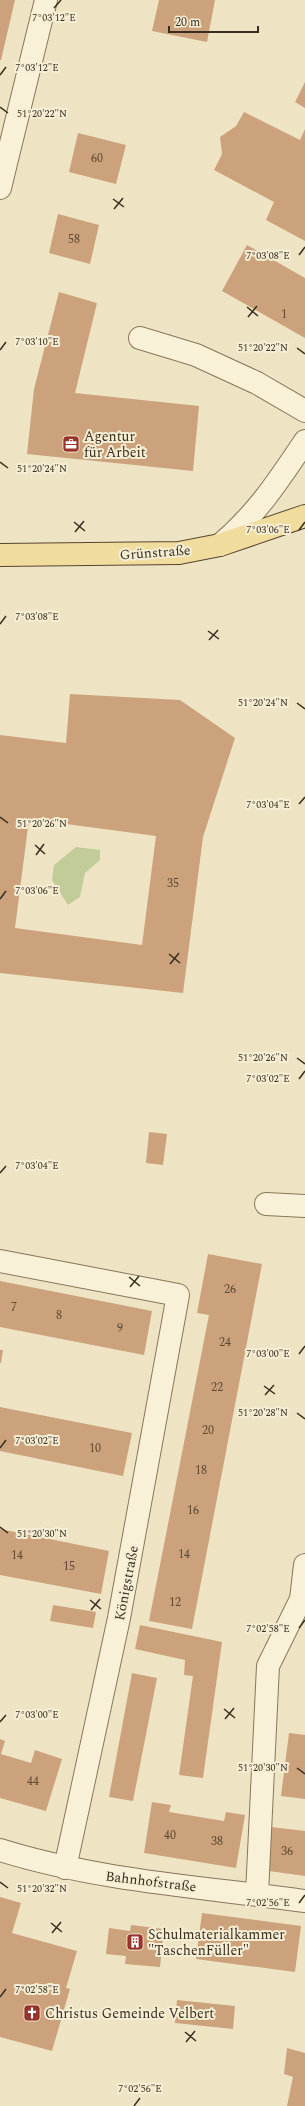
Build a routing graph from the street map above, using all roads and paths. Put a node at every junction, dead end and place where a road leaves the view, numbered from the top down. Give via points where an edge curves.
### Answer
1 (46, 0) edge
2 (0, 188) edge
3 (140, 338) dead end
4 (305, 411) edge
5 (305, 441) edge
6 (305, 516) edge
7 (220, 545) junction
8 (0, 554) edge
9 (266, 1204) dead end
10 (305, 1206) edge
11 (0, 1261) edge
12 (305, 1565) edge
13 (0, 1850) edge
14 (65, 1868) junction
15 (257, 1894) junction
16 (305, 1901) edge

1 - 2 street
3 - 4 street via 196,355 257,383
5 - 7 street via 259,507 242,527
6 - 7 main road, Grünstraße
7 - 8 main road, Grünstraße via 179,553
9 - 10 street
11 - 14 street, Königstraße via 178,1295 119,1618
12 - 15 street via 301,1599 268,1666
13 - 14 street, Bahnhofstraße
14 - 15 street, Bahnhofstraße via 112,1877
15 - 16 street, Bahnhofstraße

